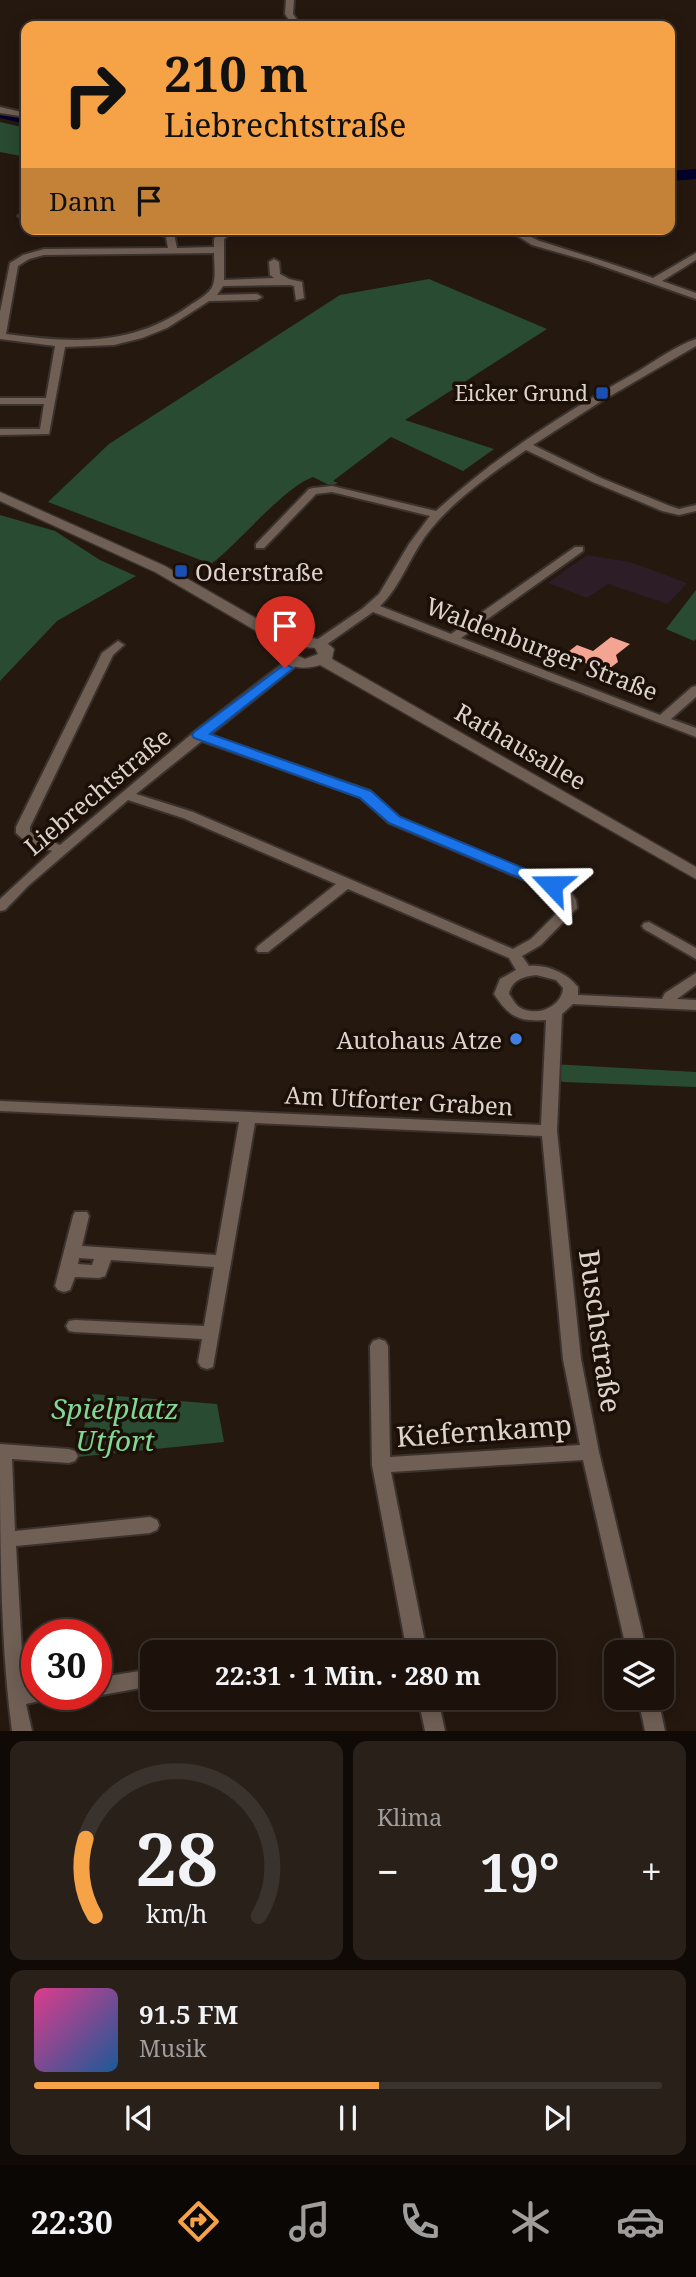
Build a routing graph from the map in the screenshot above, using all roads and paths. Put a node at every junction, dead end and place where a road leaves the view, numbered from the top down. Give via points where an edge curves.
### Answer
1 (290, 0) edge
2 (292, 21) edge
3 (0, 110) edge
4 (21, 114) edge
5 (169, 235) edge
6 (222, 235) edge
7 (522, 235) edge
8 (173, 250) junction
9 (219, 250) junction
10 (696, 256) edge
11 (274, 262) dead end
12 (285, 280) junction
13 (653, 282) junction
14 (219, 283) junction
15 (696, 296) edge
16 (257, 297) dead end
17 (208, 298) junction
18 (299, 298) dead end
19 (0, 336) edge
20 (696, 342) edge
21 (60, 345) junction
22 (683, 349) junction
23 (696, 354) edge
24 (0, 401) edge
25 (51, 401) junction
26 (0, 432) edge
27 (527, 446) junction
28 (0, 496) edge
29 (696, 508) edge
30 (438, 515) junction
31 (260, 546) dead end
32 (579, 549) dead end
33 (371, 607) junction
34 (453, 638) junction
35 (118, 645) dead end
36 (292, 645) junction
37 (321, 652) junction
38 (293, 662) junction
39 (696, 690) edge
40 (663, 719) junction
41 (696, 733) edge
42 (199, 735) junction
43 (126, 795) junction
44 (61, 850) junction
45 (696, 874) edge
46 (345, 884) junction
47 (0, 907) edge
48 (649, 926) dead end
49 (263, 949) dead end
50 (696, 954) edge
51 (514, 955) junction
52 (524, 971) junction
53 (696, 978) edge
54 (571, 999) junction
55 (669, 1004) junction
56 (696, 1005) edge
57 (554, 1013) junction
58 (0, 1106) edge
59 (248, 1117) junction
60 (549, 1131) junction
61 (81, 1216) dead end
62 (73, 1251) junction
63 (104, 1253) junction
64 (224, 1262) junction
65 (75, 1326) dead end
66 (212, 1333) junction
67 (379, 1346) dead end
68 (207, 1362) dead end
69 (1, 1451) edge
70 (590, 1452) junction
71 (69, 1456) dead end
72 (381, 1465) junction
73 (150, 1525) dead end
74 (7, 1539) junction
75 (4, 1593) edge
76 (415, 1640) edge
77 (634, 1640) edge
78 (140, 1680) edge
79 (112, 1684) edge
80 (21, 1695) edge
81 (14, 1696) junction
82 (431, 1710) edge
83 (651, 1710) edge
84 (22, 1731) edge
85 (435, 1731) edge
86 (655, 1731) edge

1 - 2 street
3 - 4 street
5 - 8 street
6 - 9 street
7 - 13 street
8 - 9 street
8 - 19 street via 44,252 26,257 13,265
9 - 14 street
10 - 13 street
11 - 12 street via 275,275
12 - 14 street
12 - 18 street via 299,284
13 - 15 street
14 - 17 street
16 - 17 street
17 - 21 street via 165,325 122,342
19 - 21 street
20 - 22 street
21 - 25 street
22 - 23 street
22 - 27 street
24 - 25 street
25 - 26 street via 45,432
27 - 29 street via 666,509
27 - 30 street via 496,465
28 - 36 street via 160,569
30 - 31 street via 322,489 313,491
30 - 33 street via 390,588
32 - 34 street
33 - 34 street, Waldenburger Straße
33 - 37 street
34 - 40 street, Waldenburger Straße
35 - 44 street via 108,653 23,827 30,838
36 - 37 street via 302,642
36 - 38 street via 285,652
37 - 38 street via 308,664
37 - 45 street, Rathausallee
38 - 42 street, Liebrechtstraße
39 - 40 street
40 - 41 street, Waldenburger Straße
42 - 43 street, Liebrechtstraße
42 - 51 street via 365,794 394,820 563,891 569,908 536,942
43 - 44 street, Liebrechtstraße
43 - 46 street via 188,815
44 - 47 street, Liebrechtstraße
46 - 49 street
46 - 51 street
48 - 50 street
51 - 52 street
52 - 54 street via 560,976 572,991
52 - 57 street via 507,980 501,994 504,1001 531,1015
53 - 55 street via 670,996
54 - 55 street
54 - 57 street
55 - 56 street
57 - 60 street, Buschstraße
58 - 59 street, Am Utforter Graben
59 - 60 street, Am Utforter Graben
59 - 64 street
60 - 70 street, Buschstraße via 572,1359
61 - 62 street
62 - 63 street
62 - 63 street via 66,1278 99,1272
63 - 64 street
64 - 66 street
65 - 66 street
66 - 68 street
67 - 72 street, Kiefernkamp
69 - 71 street
69 - 74 street
70 - 72 street, Kiefernkamp
70 - 77 street, Buschstraße
72 - 76 street, Kiefernkamp
73 - 74 street
74 - 75 street
75 - 81 street
78 - 79 street
80 - 81 street
81 - 84 street
82 - 85 street
83 - 86 street

